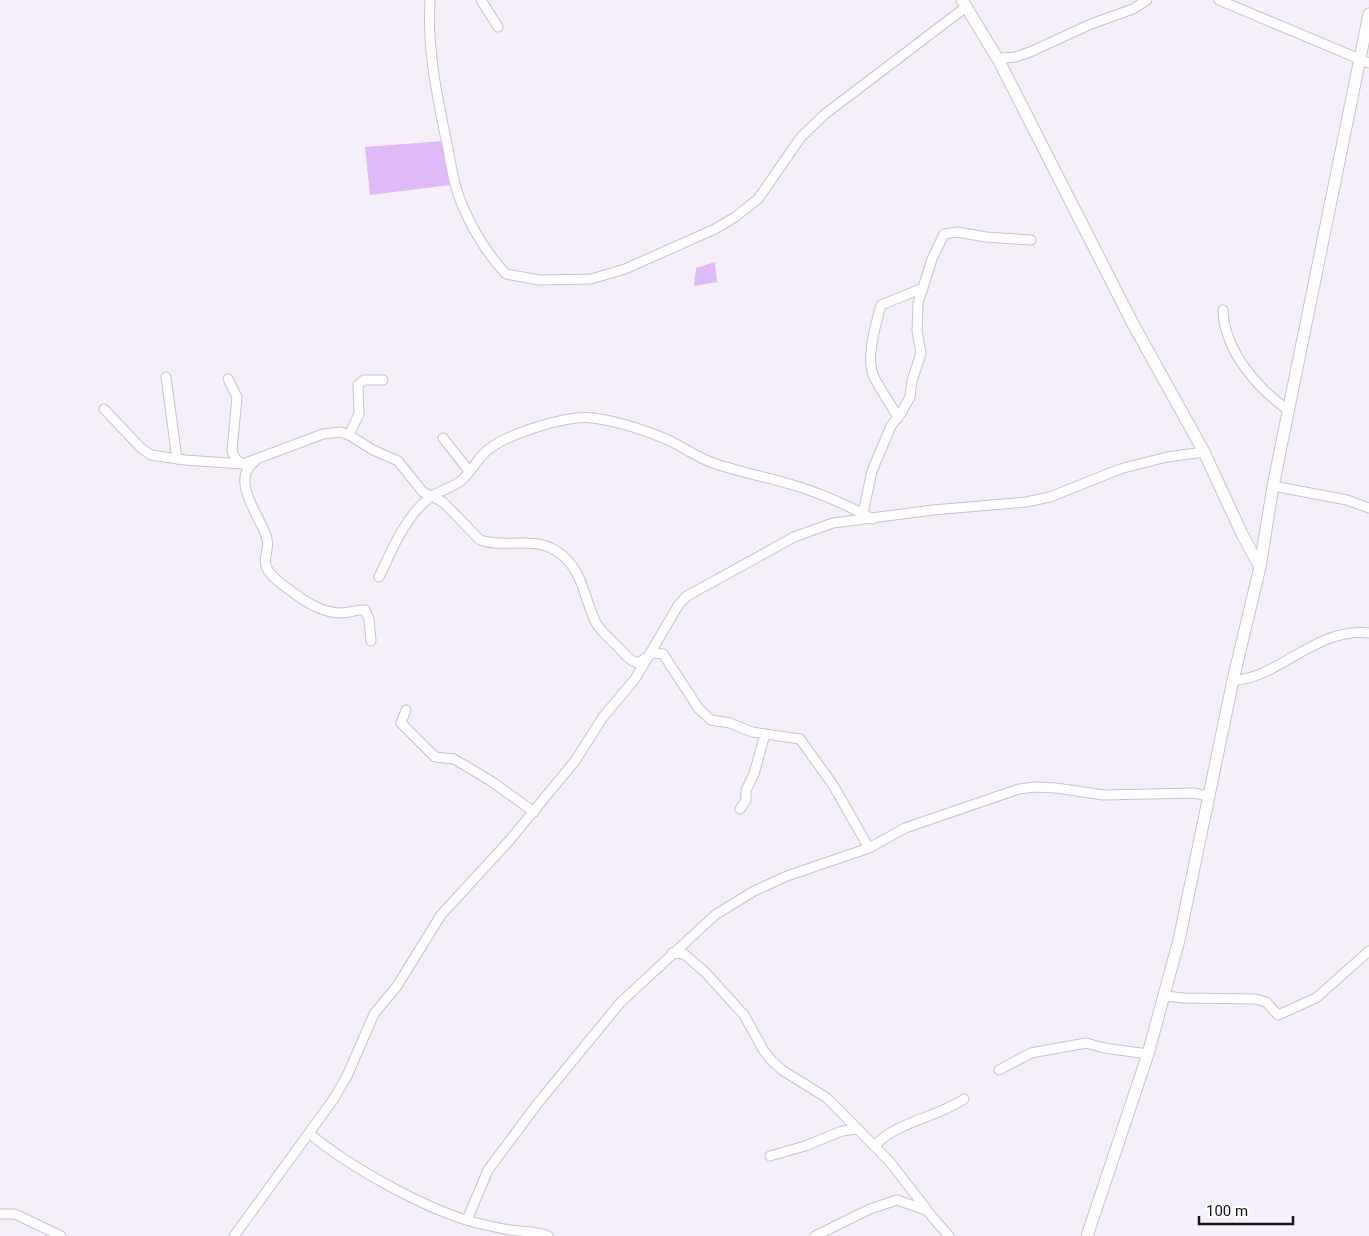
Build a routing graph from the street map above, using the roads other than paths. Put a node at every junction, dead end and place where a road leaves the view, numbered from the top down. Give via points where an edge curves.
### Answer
1 (430, 0) edge
2 (481, 0) edge
3 (1220, 0) edge
4 (1144, 1) edge
5 (964, 4) edge
6 (1369, 14) edge
7 (498, 27) dead end
8 (998, 62) junction
9 (1365, 62) edge
10 (1031, 240) dead end
11 (923, 288) junction
12 (1223, 310) dead end
13 (166, 377) dead end
14 (228, 379) dead end
15 (383, 380) dead end
16 (104, 409) dead end
17 (1288, 410) junction
18 (898, 418) junction
19 (349, 435) junction
20 (442, 438) dead end
21 (1204, 452) junction
22 (177, 459) junction
23 (254, 462) junction
24 (242, 464) junction
25 (469, 471) junction
26 (1273, 486) junction
27 (431, 496) junction
28 (1369, 508) edge
29 (863, 513) junction
30 (873, 519) junction
31 (1260, 566) junction
32 (379, 577) dead end
33 (1369, 633) edge
34 (371, 641) dead end
35 (650, 655) junction
36 (1233, 680) junction
37 (406, 710) dead end
38 (765, 734) junction
39 (1208, 796) junction
40 (740, 810) dead end
41 (534, 812) junction
42 (869, 848) junction
43 (1369, 951) edge
44 (672, 953) junction
45 (1165, 996) junction
46 (1148, 1054) junction
47 (999, 1070) dead end
48 (964, 1099) dead end
49 (858, 1129) junction
50 (310, 1134) junction
51 (874, 1146) junction
52 (770, 1156) dead end
53 (926, 1210) junction
54 (0, 1214) edge
55 (467, 1220) junction
56 (61, 1236) edge
57 (234, 1236) edge
58 (548, 1236) edge
59 (815, 1236) edge
60 (949, 1236) edge
61 (1087, 1236) edge

1 - 5 street via 428,24 434,82 457,190 464,208 482,241 506,274 539,280 591,279 625,269 735,217 758,199 801,137 825,114
2 - 7 street
3 - 9 street
4 - 8 street via 1030,52 1002,58
5 - 8 main road
6 - 9 main road
8 - 21 main road via 1133,324
9 - 17 main road
10 - 11 street via 986,238 957,232 944,234
11 - 18 street via 918,303 917,331 921,353 910,397
11 - 18 street via 881,305 874,330 871,355 874,376
12 - 17 street via 1223,324 1233,349 1264,390
13 - 22 street
14 - 24 street via 237,397 232,450
15 - 19 street via 364,380 358,385 359,414
16 - 22 street via 141,448 152,455
17 - 26 main road
18 - 29 street via 891,426 872,472
19 - 23 street via 341,432 323,434
19 - 27 street via 398,461 416,485
20 - 25 street
21 - 30 street via 1120,469 1050,497 1026,502
21 - 31 main road
22 - 24 street
23 - 24 street
23 - 34 street via 248,466 244,478 254,512 268,542 265,560 269,571 289,590 315,607 342,613 365,610 370,618
25 - 27 street via 462,480
25 - 29 street via 492,447 521,433 565,420 592,418 646,432 714,463 795,485
26 - 28 street via 1347,500
26 - 31 main road
27 - 32 street via 417,509 396,541
27 - 35 street via 442,502 480,540 540,544 556,550 571,563 599,627 634,662 642,662
29 - 30 street
30 - 35 street via 818,528 794,537 701,587 678,604
31 - 36 main road
33 - 36 street via 1325,640 1260,674
35 - 38 street via 663,654 706,717
35 - 41 street via 624,695 603,717 575,761
36 - 39 main road
37 - 41 street via 402,723 434,758 454,759
38 - 40 street via 746,790 746,800
38 - 42 street via 794,737 805,743
39 - 42 street via 1194,793 1104,795 1035,787 1019,789 905,828
39 - 45 main road
41 - 50 street via 441,915 397,986 374,1014 347,1076
42 - 44 street via 754,891 715,915
43 - 45 street via 1316,998 1278,1015 1266,1002 1256,999
44 - 49 street via 684,954 731,1000 772,1061 828,1098
44 - 55 street via 620,1003 538,1103 488,1170
45 - 46 main road
46 - 47 street via 1086,1043 1031,1052
46 - 61 main road
48 - 51 street via 899,1128
49 - 51 street
49 - 52 street via 842,1131
50 - 55 street via 359,1168 421,1202
50 - 57 street
51 - 53 street
53 - 59 street via 898,1200 870,1209
53 - 60 street
54 - 56 street via 15,1214
55 - 58 street

